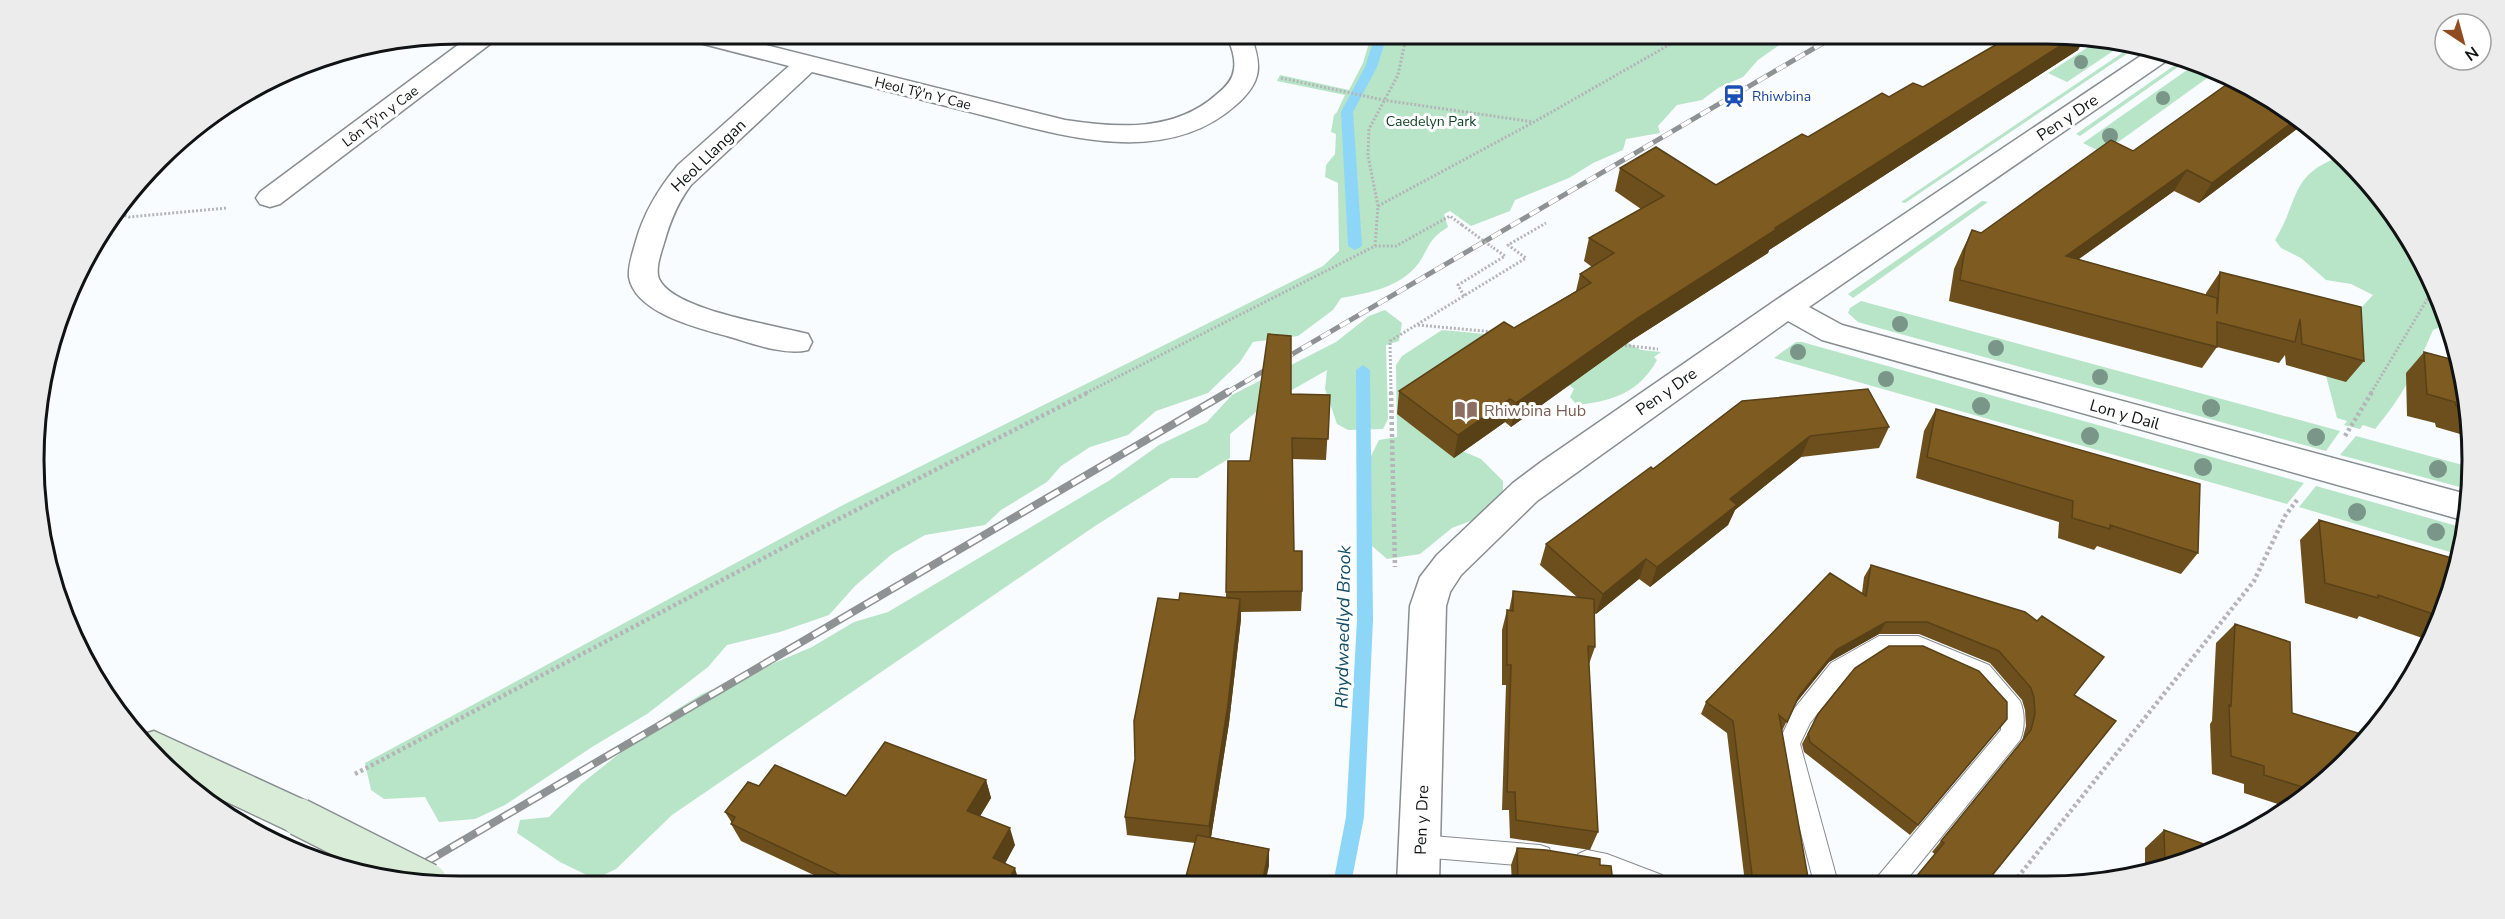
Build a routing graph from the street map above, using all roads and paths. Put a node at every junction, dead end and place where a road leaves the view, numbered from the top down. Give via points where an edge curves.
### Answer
1 (474, 44) edge
2 (732, 44) edge
3 (1242, 44) edge
4 (1405, 44) edge
5 (1671, 44) edge
6 (2154, 58) edge
7 (807, 63) junction
8 (1278, 78) dead end
9 (1383, 100) junction
10 (1534, 122) junction
11 (270, 198) dead end
12 (1378, 206) junction
13 (227, 208) dead end
14 (123, 215) edge
15 (1546, 223) dead end
16 (1375, 246) junction
17 (1464, 296) junction
18 (2429, 297) edge
19 (1787, 307) junction
20 (1417, 325) junction
21 (1504, 333) edge
22 (797, 342) dead end
23 (1620, 345) edge
24 (1666, 350) dead end
25 (2344, 438) dead end
26 (2302, 493) dead end
27 (2459, 506) edge
28 (1395, 568) dead end
29 (164, 753) edge
30 (355, 774) dead end
31 (1420, 846) junction
32 (409, 872) edge
33 (1419, 876) edge
34 (1634, 876) edge
35 (1824, 876) edge
36 (1894, 876) edge
37 (2019, 876) edge

1 - 11 street, Lôn Tŷ'n y Cae
2 - 7 street, Heol Tŷ'n Y Cae
3 - 7 street, Heol Tŷ'n Y Cae via 1248,70 1227,100 1184,124 1128,134 1094,134 1065,128
4 - 9 path via 1398,75
5 - 10 path
6 - 19 street, Pen y Dre
7 - 22 street, Heol Llangan via 671,190 660,208 644,267 646,283 659,297 680,309 749,332
8 - 9 path
9 - 10 path
9 - 12 path via 1369,129 1368,156
10 - 12 path
12 - 16 path
13 - 14 path
15 - 17 path via 1508,245 1526,258
16 - 17 path, bridge via 1396,246 1450,216 1504,256 1458,285
16 - 30 path via 811,533
17 - 20 path
18 - 25 path
19 - 27 street, Lon y Dail via 1833,333
19 - 31 street, Pen y Dre via 1525,492 1449,565 1433,587 1428,606
20 - 21 path
20 - 28 path via 1390,341
23 - 24 path
26 - 37 path via 2285,516 2254,581
29 - 32 street, bridge
31 - 33 street, Pen y Dre
31 - 34 lane via 1565,859 1607,866
35 - 36 lane via 1789,744 1802,716 1839,670 1879,645 1918,645 1981,672 2012,708 2012,733

